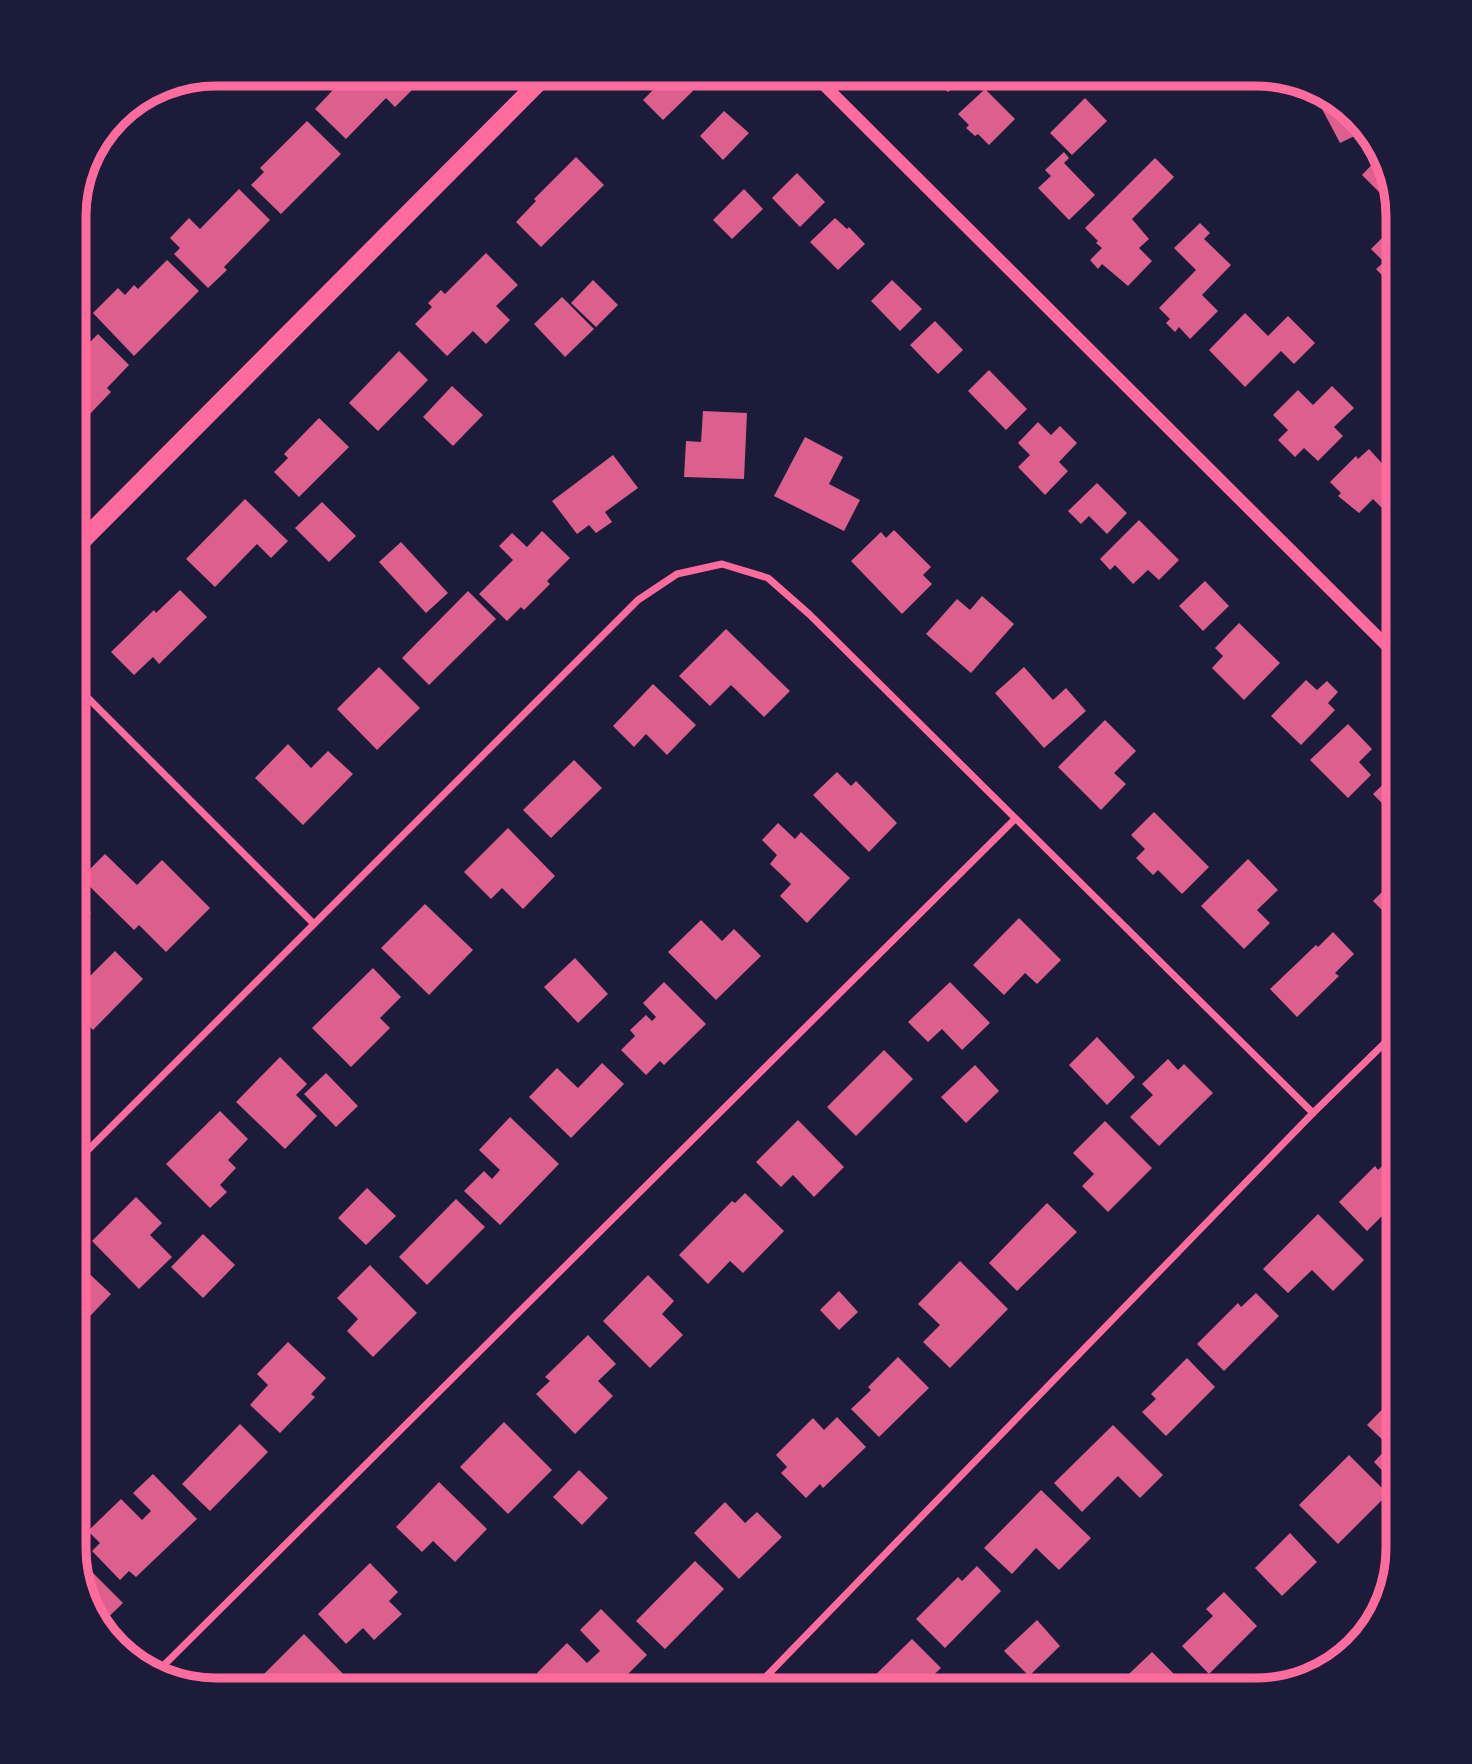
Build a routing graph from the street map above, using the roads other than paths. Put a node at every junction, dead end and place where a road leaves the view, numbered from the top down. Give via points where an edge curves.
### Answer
1 (535, 86) edge
2 (825, 86) edge
3 (86, 537) edge
4 (1386, 645) edge
5 (86, 696) edge
6 (1015, 819) junction
7 (313, 923) junction
8 (1386, 1042) edge
9 (1313, 1113) junction
10 (86, 1152) edge
11 (163, 1666) edge
12 (770, 1674) junction
13 (766, 1678) edge
14 (774, 1678) edge

1 - 3 main road
2 - 4 street
5 - 7 street
6 - 7 street via 768,578 722,564 677,574 638,600
6 - 9 street
6 - 11 street
7 - 10 street
8 - 9 street
9 - 12 street
12 - 13 street
12 - 14 street

